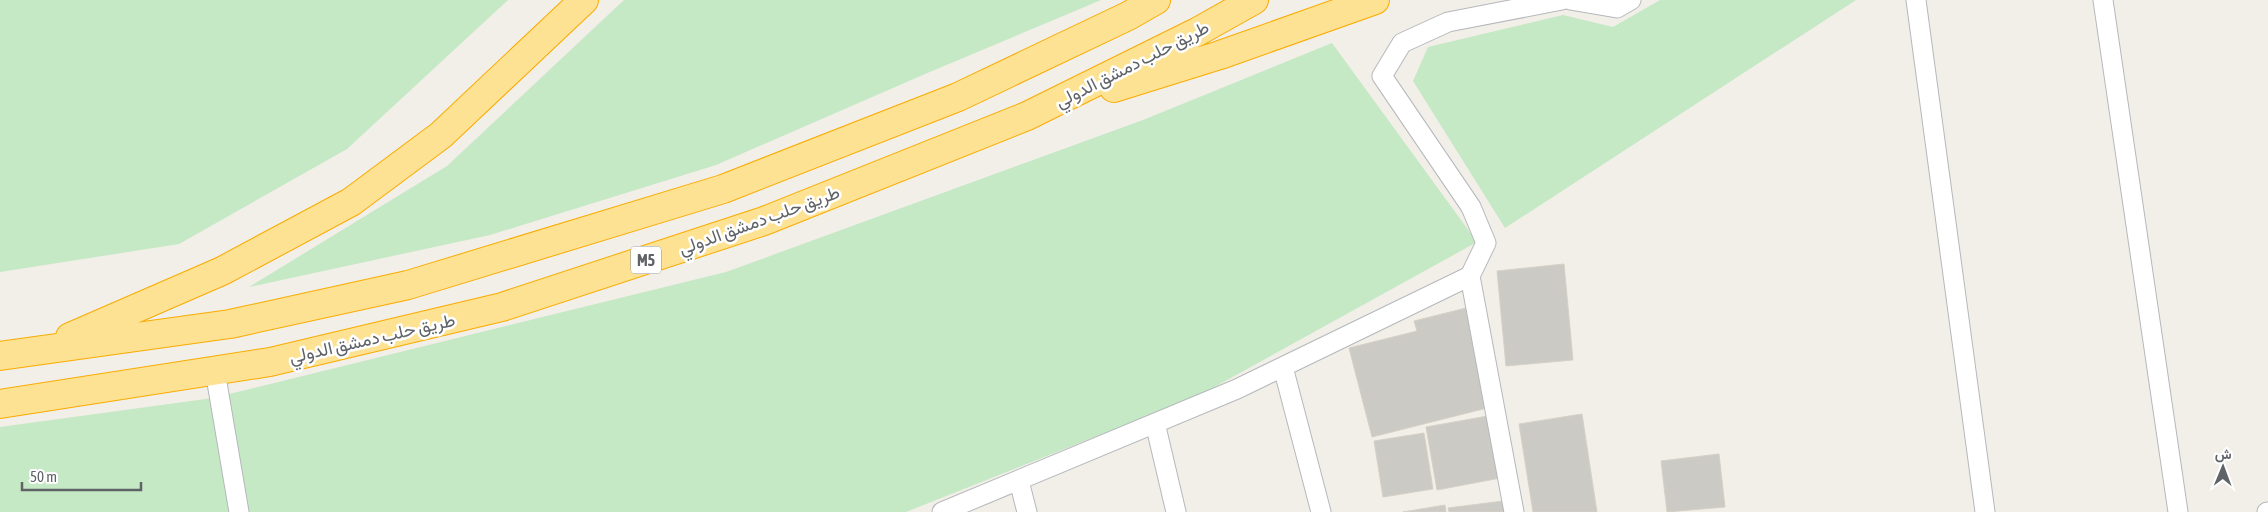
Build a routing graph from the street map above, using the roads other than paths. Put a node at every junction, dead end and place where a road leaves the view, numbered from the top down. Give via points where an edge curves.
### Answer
1 (584, 0) edge
2 (1156, 0) edge
3 (1254, 0) edge
4 (1375, 0) edge
5 (1562, 0) edge
6 (1570, 0) edge
7 (1631, 0) edge
8 (1916, 0) edge
9 (2103, 0) edge
10 (1027, 116) junction
11 (1470, 276) junction
12 (36, 351) junction
13 (0, 356) edge
14 (1282, 367) junction
15 (215, 371) junction
16 (0, 404) edge
17 (1155, 423) junction
18 (1020, 481) junction
19 (239, 512) edge
20 (942, 512) edge
21 (1027, 512) edge
22 (1176, 512) edge
23 (1321, 512) edge
24 (1514, 512) edge
25 (1985, 512) edge
26 (2178, 512) edge

1 - 12 highway via 441,135 351,202 222,271
2 - 12 highway via 958,97 713,192 408,285 230,324
3 - 10 highway, طريق حلب دمشق الدولي / M5 via 1197,32
4 - 10 highway via 1220,55
5 - 11 street via 1448,22 1402,42 1382,76 1471,207 1486,243
6 - 7 street via 1617,8
8 - 25 street
9 - 26 street
10 - 15 highway, طريق حلب دمشق الدولي / M5 via 764,221 502,307 270,362
11 - 14 street
11 - 24 street
12 - 13 highway
14 - 17 street
14 - 23 street
15 - 16 highway, طريق حلب دمشق الدولي / M5
15 - 19 street
17 - 18 street
17 - 22 street
18 - 20 street
18 - 21 street

